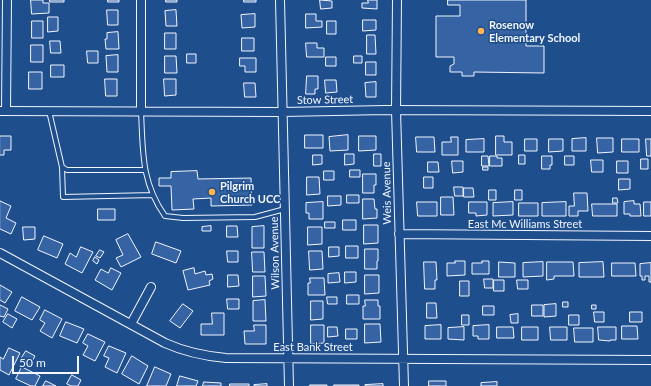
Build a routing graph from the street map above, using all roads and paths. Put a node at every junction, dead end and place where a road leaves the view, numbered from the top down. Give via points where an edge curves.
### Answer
1 (7, 0) edge
2 (141, 0) edge
3 (280, 0) edge
4 (397, 0) edge
5 (396, 110) junction
6 (3, 111) edge
7 (49, 111) junction
8 (651, 111) edge
9 (140, 112) junction
10 (282, 112) junction
11 (62, 167) junction
12 (145, 170) junction
13 (152, 195) junction
14 (284, 209) junction
15 (399, 234) junction
16 (651, 236) edge
17 (0, 253) edge
18 (151, 288) dead end
19 (131, 324) junction
20 (288, 358) junction
21 (402, 359) junction
22 (651, 360) edge
23 (289, 386) edge
24 (404, 386) edge

1 - 6 street
2 - 9 street
3 - 10 street, Wilson Avenue
4 - 5 street, Weis Avenue
5 - 8 street, Stow Street
5 - 10 street, Stow Street
5 - 15 street, Weis Avenue
6 - 7 street, Stow Street
7 - 9 street, Stow Street
7 - 11 lane
9 - 10 street, Stow Street
9 - 12 lane
10 - 14 street, Wilson Avenue
11 - 12 lane via 67,170
11 - 13 lane via 63,197
12 - 13 lane
13 - 14 lane via 165,216 183,218 255,217
14 - 20 street, Wilson Avenue
15 - 16 street, East Mc Williams Street
15 - 21 street, Weis Avenue
17 - 19 street, East Bank Street
18 - 19 street
19 - 20 street, East Bank Street via 174,347 199,355 220,358
20 - 21 street, East Bank Street
20 - 23 street, Wilson Avenue
21 - 22 street, East Bank Street
21 - 24 street, Weis Avenue

